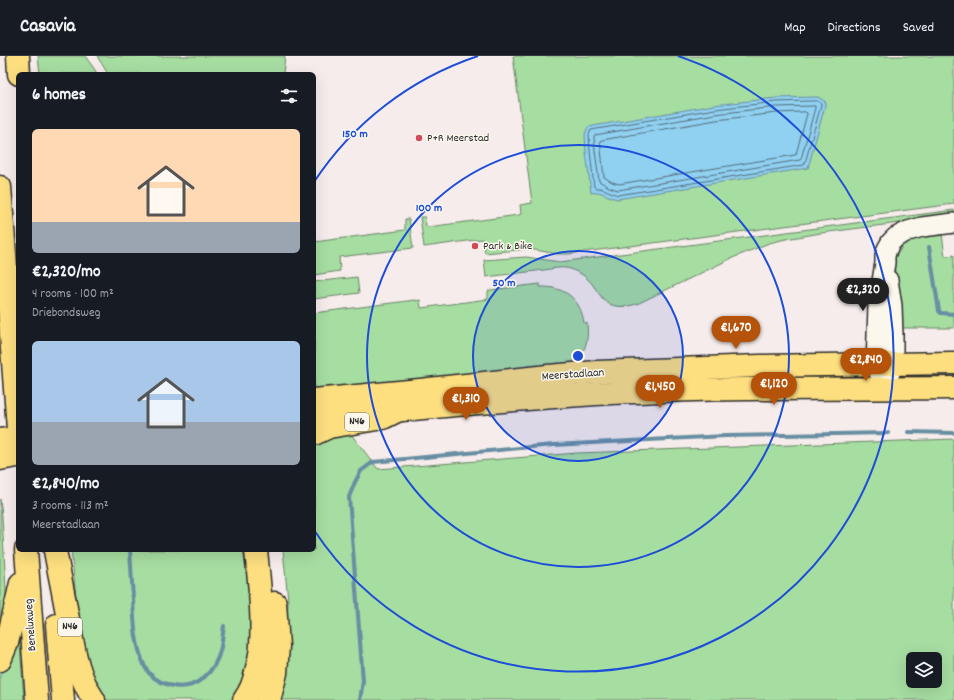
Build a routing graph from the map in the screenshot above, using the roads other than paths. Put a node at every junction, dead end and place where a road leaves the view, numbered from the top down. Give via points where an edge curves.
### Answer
1 (18, 56) edge
2 (19, 72) edge
3 (0, 187) edge
4 (954, 223) edge
5 (954, 363) edge
6 (885, 364) junction
7 (954, 388) edge
8 (885, 389) junction
9 (16, 398) edge
10 (316, 400) edge
11 (400, 410) junction
12 (316, 419) edge
13 (316, 433) edge
14 (16, 438) edge
15 (0, 440) edge
16 (16, 456) edge
17 (0, 459) edge
18 (53, 552) edge
19 (53, 552) edge
20 (256, 552) edge
21 (271, 552) edge
22 (26, 554) edge
23 (0, 660) edge
24 (36, 700) edge
25 (63, 700) edge
26 (94, 700) edge
27 (244, 700) edge
28 (268, 700) edge

1 - 2 main road
3 - 9 main road
4 - 6 street via 908,231 891,242 887,249 885,263 894,334
5 - 6 main road, Meerstadlaan
6 - 8 street
6 - 10 main road, Meerstadlaan via 597,372
7 - 8 main road, Meerstadlaan
8 - 11 main road, Meerstadlaan via 721,389 598,394
11 - 12 main road, Meerstadlaan
11 - 13 main road, N46 via 383,418 329,427
14 - 15 main road
16 - 17 main road
18 - 25 main road, N46
19 - 26 main road, N46 via 79,671
20 - 27 main road via 261,646 255,678
21 - 28 main road via 278,646 276,673
22 - 23 main road via 9,636
22 - 24 main road, Beneluxweg

